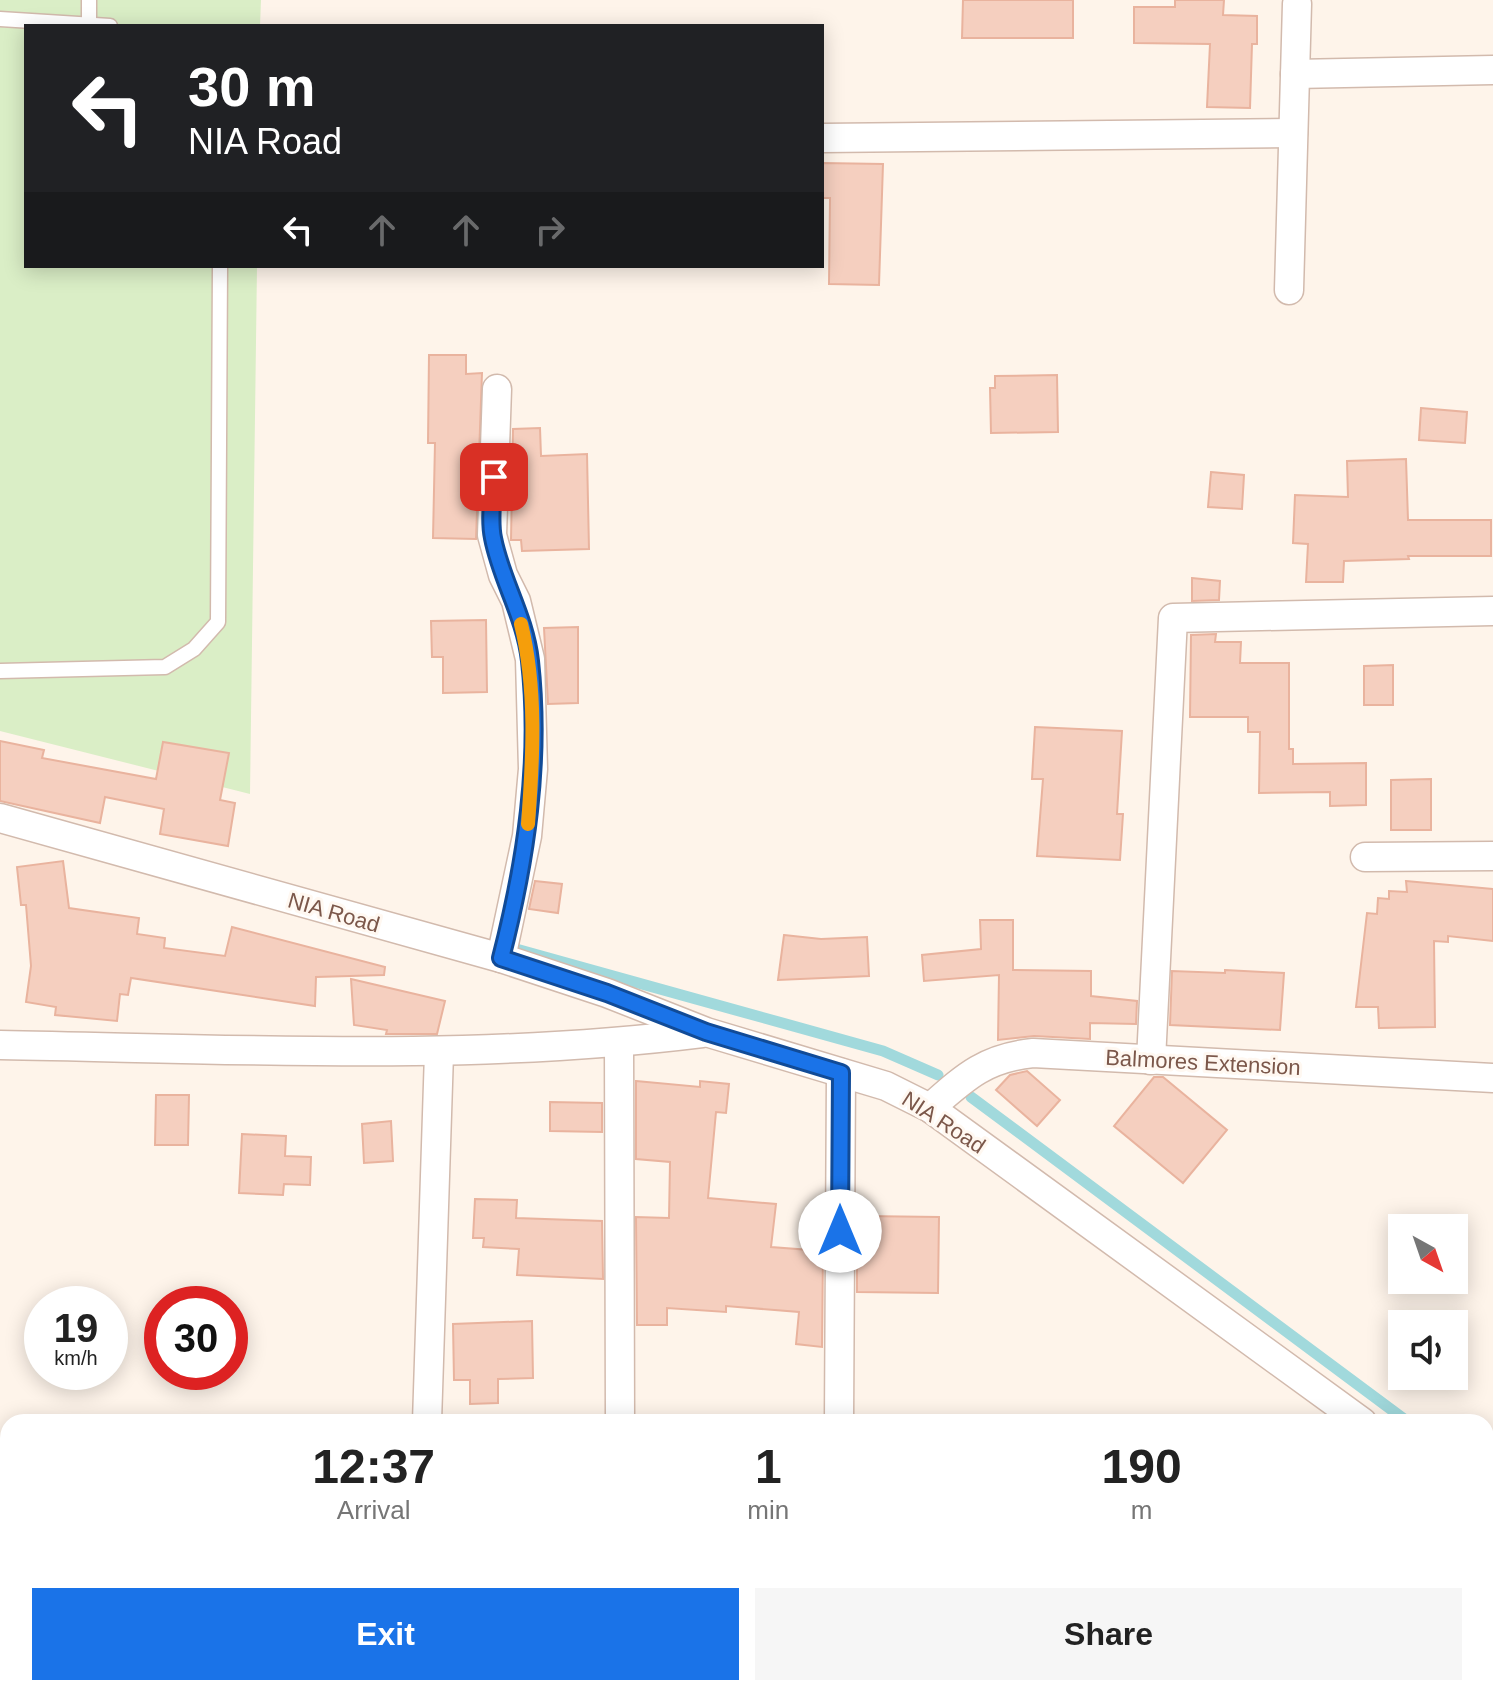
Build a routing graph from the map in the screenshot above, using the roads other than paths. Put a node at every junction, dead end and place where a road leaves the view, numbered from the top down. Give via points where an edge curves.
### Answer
1 (89, 0) edge
2 (1297, 4) dead end
3 (0, 19) edge
4 (89, 24) joint
5 (1493, 70) edge
6 (1295, 74) junction
7 (1293, 133) junction
8 (824, 138) edge
9 (220, 268) edge
10 (1289, 290) dead end
11 (497, 389) dead end
12 (1493, 611) edge
13 (0, 671) edge
14 (0, 818) edge
15 (1493, 856) edge
16 (1365, 857) dead end
17 (501, 958) junction
18 (706, 1032) junction
19 (619, 1043) junction
20 (0, 1045) edge
21 (439, 1053) junction
22 (1151, 1060) junction
23 (841, 1073) junction
24 (1493, 1078) edge
25 (930, 1108) junction
26 (427, 1414) edge
27 (620, 1414) edge
28 (839, 1414) edge
29 (1351, 1414) edge

1 - 4 lane
2 - 6 street
3 - 4 lane
5 - 6 street
6 - 7 street
7 - 8 street
7 - 10 street
9 - 13 lane via 218,622 194,649 165,667
11 - 17 street via 492,535 530,659 533,769 527,836
12 - 22 street via 1173,618
14 - 17 street, NIA Road
15 - 16 street
17 - 18 street, NIA Road
18 - 19 street
18 - 23 street, NIA Road
19 - 21 street
19 - 27 street
20 - 21 street
21 - 26 street
22 - 24 street, Balmores Extension
22 - 25 street, Balmores Extension via 1007,1056 983,1065
23 - 25 street, NIA Road via 886,1086
23 - 28 street
25 - 29 street, NIA Road

